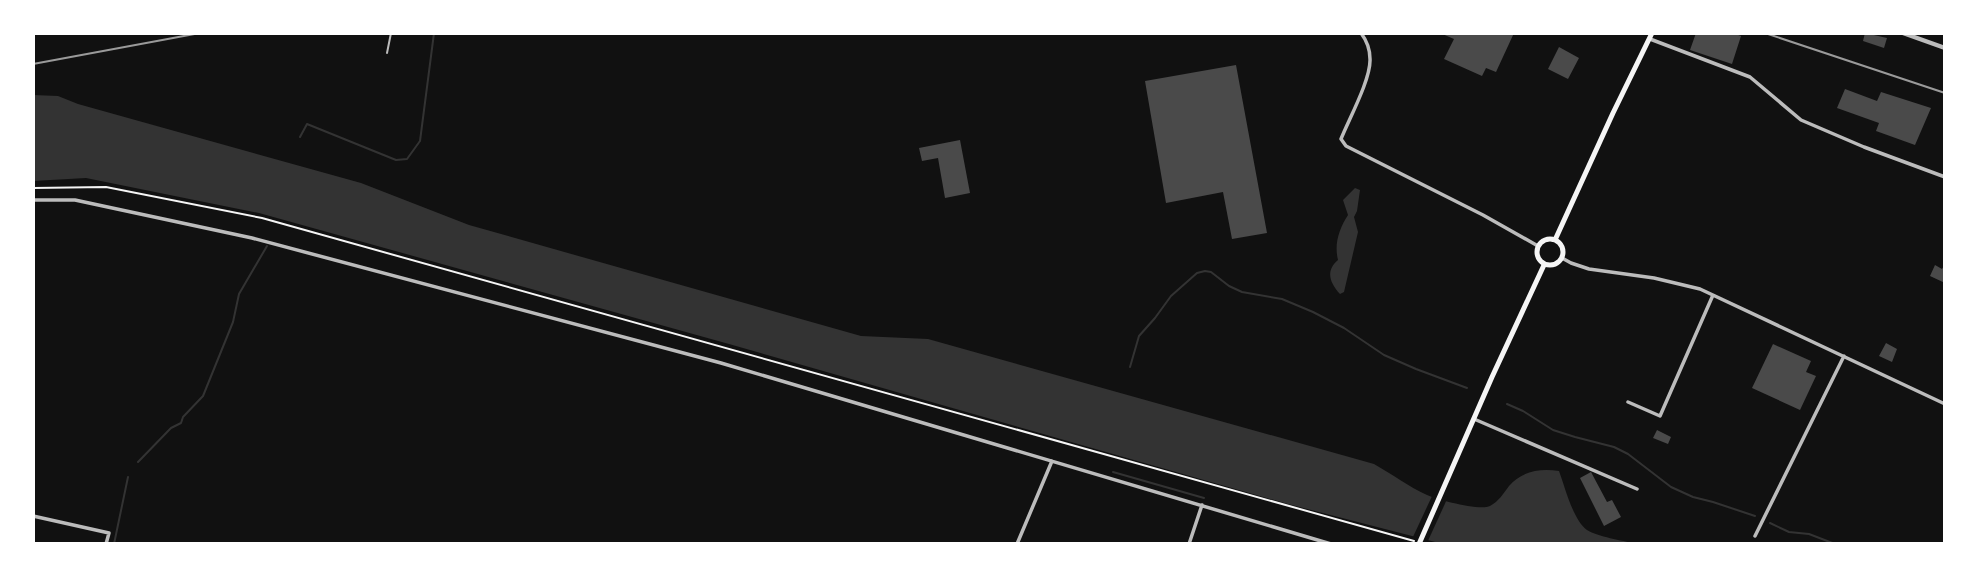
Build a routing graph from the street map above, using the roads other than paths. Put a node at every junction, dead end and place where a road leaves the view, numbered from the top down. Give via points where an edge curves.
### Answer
1 (391, 33) edge
2 (1361, 33) edge
3 (1903, 33) edge
4 (1651, 36) edge
5 (1945, 48) edge
6 (387, 53) dead end
7 (1945, 177) edge
8 (33, 200) edge
9 (1555, 240) junction
10 (1538, 246) junction
11 (1562, 258) junction
12 (1544, 265) junction
13 (1713, 295) junction
14 (1844, 356) junction
15 (1628, 402) dead end
16 (1945, 404) edge
17 (1474, 419) junction
18 (1052, 461) junction
19 (1637, 489) dead end
20 (1202, 505) junction
21 (33, 516) edge
22 (1755, 536) dead end
23 (106, 544) edge
24 (1017, 544) edge
25 (1189, 544) edge
26 (1331, 544) edge
27 (1420, 544) edge

1 - 6 lane
2 - 10 street via 1371,61 1341,139 1346,146
3 - 5 street
4 - 7 street via 1750,77 1801,120
4 - 9 main road
8 - 18 street via 75,200 253,237 721,363
9 - 10 main road
9 - 11 main road via 1562,248
10 - 12 main road via 1537,256
11 - 12 main road via 1554,265
11 - 13 street via 1579,267 1654,278
12 - 17 main road
13 - 14 street
13 - 15 street via 1660,416
14 - 16 street
14 - 22 street
17 - 19 street
17 - 27 main road
18 - 20 street
18 - 24 street
20 - 25 street
20 - 26 street
21 - 23 street via 108,533

